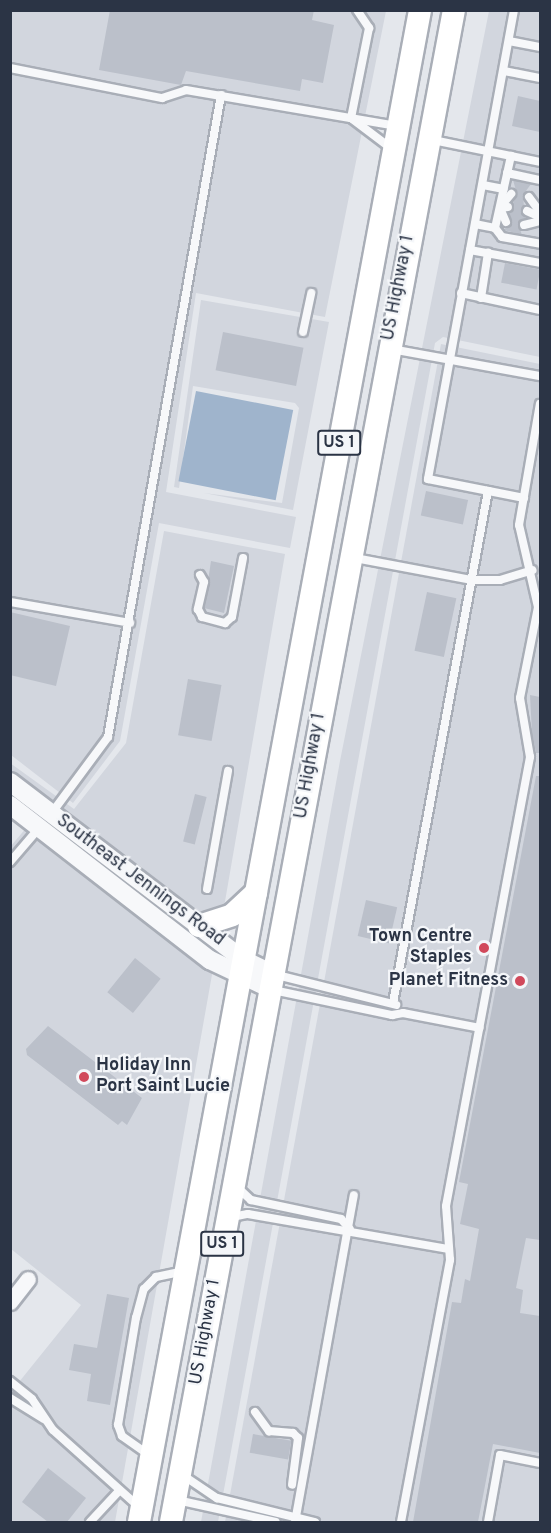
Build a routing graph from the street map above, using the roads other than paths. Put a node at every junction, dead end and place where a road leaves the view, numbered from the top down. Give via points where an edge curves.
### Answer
1 (357, 10) edge
2 (420, 10) edge
3 (454, 10) edge
4 (514, 10) edge
5 (509, 41) junction
6 (540, 47) edge
7 (10, 68) edge
8 (504, 71) junction
9 (540, 78) edge
10 (407, 80) junction
11 (221, 95) junction
12 (351, 118) junction
13 (398, 126) junction
14 (428, 136) junction
15 (394, 150) junction
16 (489, 152) junction
17 (511, 156) junction
18 (540, 162) edge
19 (507, 173) junction
20 (420, 180) junction
21 (540, 180) edge
22 (483, 185) junction
23 (507, 191) junction
24 (529, 197) dead end
25 (504, 207) junction
26 (527, 211) dead end
27 (540, 212) edge
28 (540, 220) edge
29 (506, 222) dead end
30 (475, 224) junction
31 (524, 225) dead end
32 (495, 228) junction
33 (540, 244) edge
34 (470, 250) junction
35 (488, 253) junction
36 (540, 263) edge
37 (311, 293) dead end
38 (461, 294) junction
39 (481, 298) junction
40 (540, 310) edge
41 (303, 332) dead end
42 (387, 348) junction
43 (448, 359) junction
44 (540, 376) edge
45 (540, 404) edge
46 (488, 491) junction
47 (524, 498) junction
48 (349, 557) junction
49 (243, 558) dead end
50 (533, 570) junction
51 (200, 575) dead end
52 (471, 580) junction
53 (10, 602) edge
54 (130, 623) junction
55 (228, 771) dead end
56 (10, 782) edge
57 (10, 805) edge
58 (45, 821) junction
59 (10, 862) edge
60 (207, 889) dead end
61 (256, 893) junction
62 (199, 926) junction
63 (240, 967) junction
64 (271, 981) junction
65 (393, 1003) junction
66 (403, 1013) junction
67 (480, 1028) junction
68 (233, 1184) junction
69 (354, 1195) dead end
70 (226, 1219) junction
71 (350, 1229) junction
72 (448, 1249) junction
73 (185, 1271) junction
74 (28, 1279) dead end
75 (10, 1302) edge
76 (10, 1381) edge
77 (10, 1398) edge
78 (255, 1412) dead end
79 (45, 1420) junction
80 (151, 1457) junction
81 (540, 1463) edge
82 (180, 1471) junction
83 (292, 1485) dead end
84 (119, 1491) junction
85 (175, 1500) junction
86 (145, 1518) edge
87 (295, 1521) edge
88 (90, 1522) edge
89 (171, 1522) edge
90 (276, 1522) edge
91 (287, 1522) edge
92 (315, 1522) edge
93 (401, 1522) edge
94 (489, 1522) edge

1 - 12 lane via 369,28
2 - 10 main road, US Highway 1 / US 1
3 - 14 main road, US Highway 1 / US 1
4 - 5 lane
5 - 6 lane
5 - 8 lane
7 - 11 lane via 162,99 186,90
8 - 9 lane
8 - 16 lane
10 - 13 main road, US Highway 1 / US 1
10 - 14 main road via 414,119
11 - 12 lane
11 - 54 lane
12 - 13 lane
12 - 15 lane
13 - 15 main road, US Highway 1 / US 1
13 - 20 main road via 411,142
14 - 16 lane
14 - 20 main road, US Highway 1 / US 1
15 - 61 main road, US Highway 1 / US 1
16 - 17 lane
16 - 22 lane
17 - 18 lane
17 - 19 lane
19 - 21 lane
19 - 23 lane
20 - 42 main road, US Highway 1 / US 1
22 - 23 lane
22 - 30 lane
23 - 25 lane
24 - 27 lane
25 - 29 lane
25 - 32 lane
26 - 28 lane
28 - 31 lane
30 - 32 lane
30 - 34 lane
32 - 33 lane via 502,237
34 - 35 lane
34 - 38 lane
35 - 36 lane
35 - 39 lane
37 - 41 lane
38 - 39 lane
38 - 43 lane
39 - 40 lane
42 - 43 lane
42 - 48 main road, US Highway 1 / US 1
43 - 44 lane
43 - 46 lane via 428,479
45 - 47 lane
46 - 47 lane
46 - 52 lane
47 - 50 lane via 519,525
48 - 52 lane
48 - 64 main road, US Highway 1 / US 1
49 - 51 lane via 232,617 225,623 202,617 198,609 204,582
50 - 52 lane via 500,580
50 - 67 lane via 538,607 520,698 530,757
52 - 65 lane
53 - 54 lane
54 - 58 lane via 108,737
55 - 60 lane
56 - 58 street, Southeast Jennings Road
57 - 58 street, Southeast Jennings Road
58 - 59 lane
58 - 62 street, Southeast Jennings Road
58 - 63 street, Southeast Jennings Road via 210,960
61 - 62 main road via 232,915
61 - 63 main road, US Highway 1 / US 1
62 - 63 street, Southeast Jennings Road
63 - 64 street, Southeast Jennings Road
63 - 73 main road, US Highway 1 / US 1
64 - 65 lane
64 - 66 lane via 392,1016
64 - 68 main road, US Highway 1 / US 1
65 - 66 lane
66 - 67 lane
67 - 72 lane via 446,1206
68 - 70 main road, US Highway 1 / US 1
68 - 71 lane via 251,1200 341,1219
69 - 71 lane
70 - 71 lane via 248,1214 337,1232
70 - 82 main road, US Highway 1 / US 1
71 - 72 lane
71 - 87 lane
72 - 93 lane
73 - 80 main road, US Highway 1 / US 1
73 - 80 lane via 156,1277 144,1288 136,1318 118,1425 122,1436
74 - 75 street
76 - 79 lane via 32,1399
77 - 79 lane
78 - 83 lane via 269,1431 293,1433 298,1438
79 - 84 lane
80 - 85 main road via 161,1485
80 - 86 main road, US Highway 1 / US 1
81 - 94 lane via 500,1455
82 - 85 main road, US Highway 1 / US 1
82 - 87 lane via 200,1491 283,1511
84 - 86 lane
84 - 88 lane
85 - 89 main road, US Highway 1 / US 1
85 - 90 lane
87 - 91 lane
87 - 92 lane

